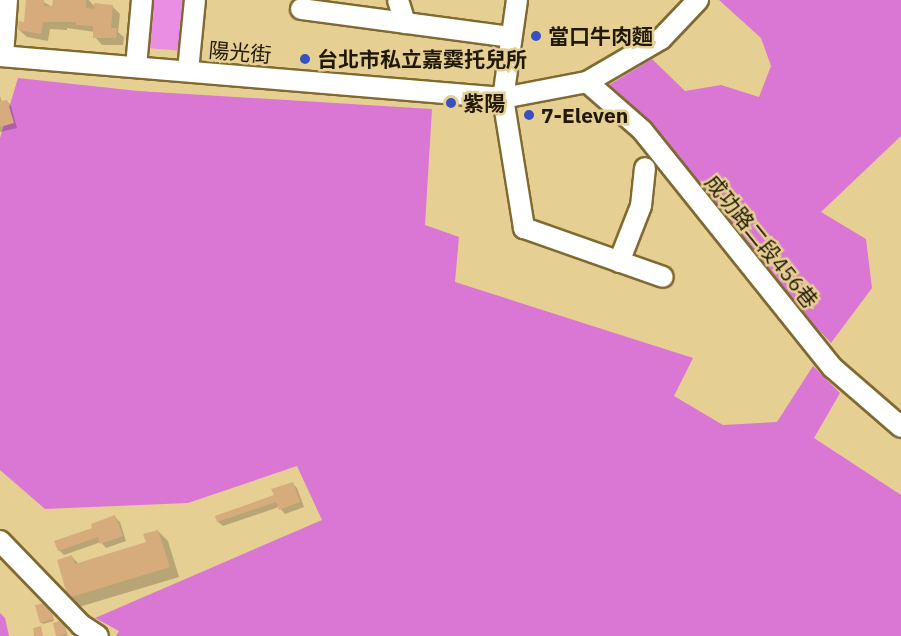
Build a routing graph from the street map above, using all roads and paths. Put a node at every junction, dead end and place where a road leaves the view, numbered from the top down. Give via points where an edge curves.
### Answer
1 (7, 0) edge
2 (142, 0) edge
3 (195, 0) edge
4 (398, 0) edge
5 (516, 0) edge
6 (698, 0) edge
7 (302, 9) dead end
8 (405, 23) junction
9 (511, 37) junction
10 (1, 56) edge
11 (136, 67) junction
12 (188, 71) junction
13 (587, 82) junction
14 (503, 98) junction
15 (645, 168) dead end
16 (619, 262) junction
17 (663, 277) dead end
18 (901, 427) edge
19 (0, 541) edge
20 (78, 631) edge
21 (98, 636) edge

1 - 10 street
2 - 11 street
3 - 12 street
4 - 8 street
5 - 9 street
6 - 13 street, 陽光街 via 661,39
7 - 8 street
8 - 9 street
9 - 14 street
10 - 11 street, 陽光街
11 - 12 street, 陽光街
12 - 14 street, 陽光街
13 - 14 street, 陽光街
13 - 18 street, 成功路二段456巷 via 642,130 833,368
14 - 16 street via 524,228
15 - 16 street via 641,207
16 - 17 street
19 - 20 street
20 - 21 street

